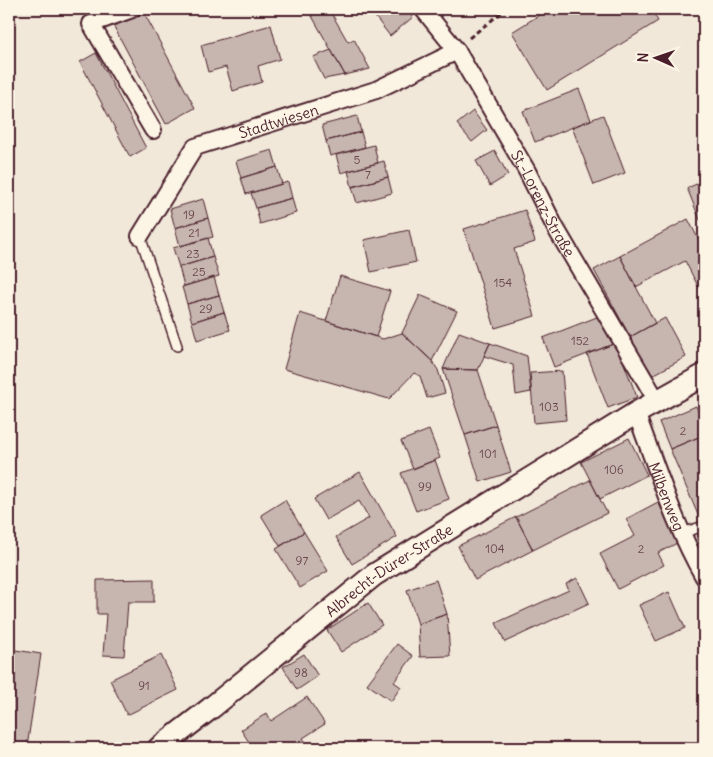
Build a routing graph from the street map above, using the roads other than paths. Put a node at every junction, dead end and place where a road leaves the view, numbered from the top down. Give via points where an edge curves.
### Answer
1 (132, 9) edge
2 (423, 9) edge
3 (457, 50) junction
4 (153, 130) dead end
5 (140, 236) joint
6 (177, 346) dead end
7 (704, 374) edge
8 (657, 401) junction
9 (636, 414) junction
10 (704, 526) edge
11 (682, 533) junction
12 (704, 577) edge
13 (159, 748) edge

1 - 4 street via 91,24
2 - 3 street, St.-Lorenz-Straße
3 - 5 street, Stadtwiesen via 376,90 194,148
3 - 8 street, St.-Lorenz-Straße
5 - 6 lane
7 - 8 street, Albrecht-Dürer-Straße
8 - 9 street, Albrecht-Dürer-Straße
9 - 11 street, Milbenweg
9 - 13 street, Albrecht-Dürer-Straße via 374,575
10 - 11 lane
11 - 12 street, Milbenweg

